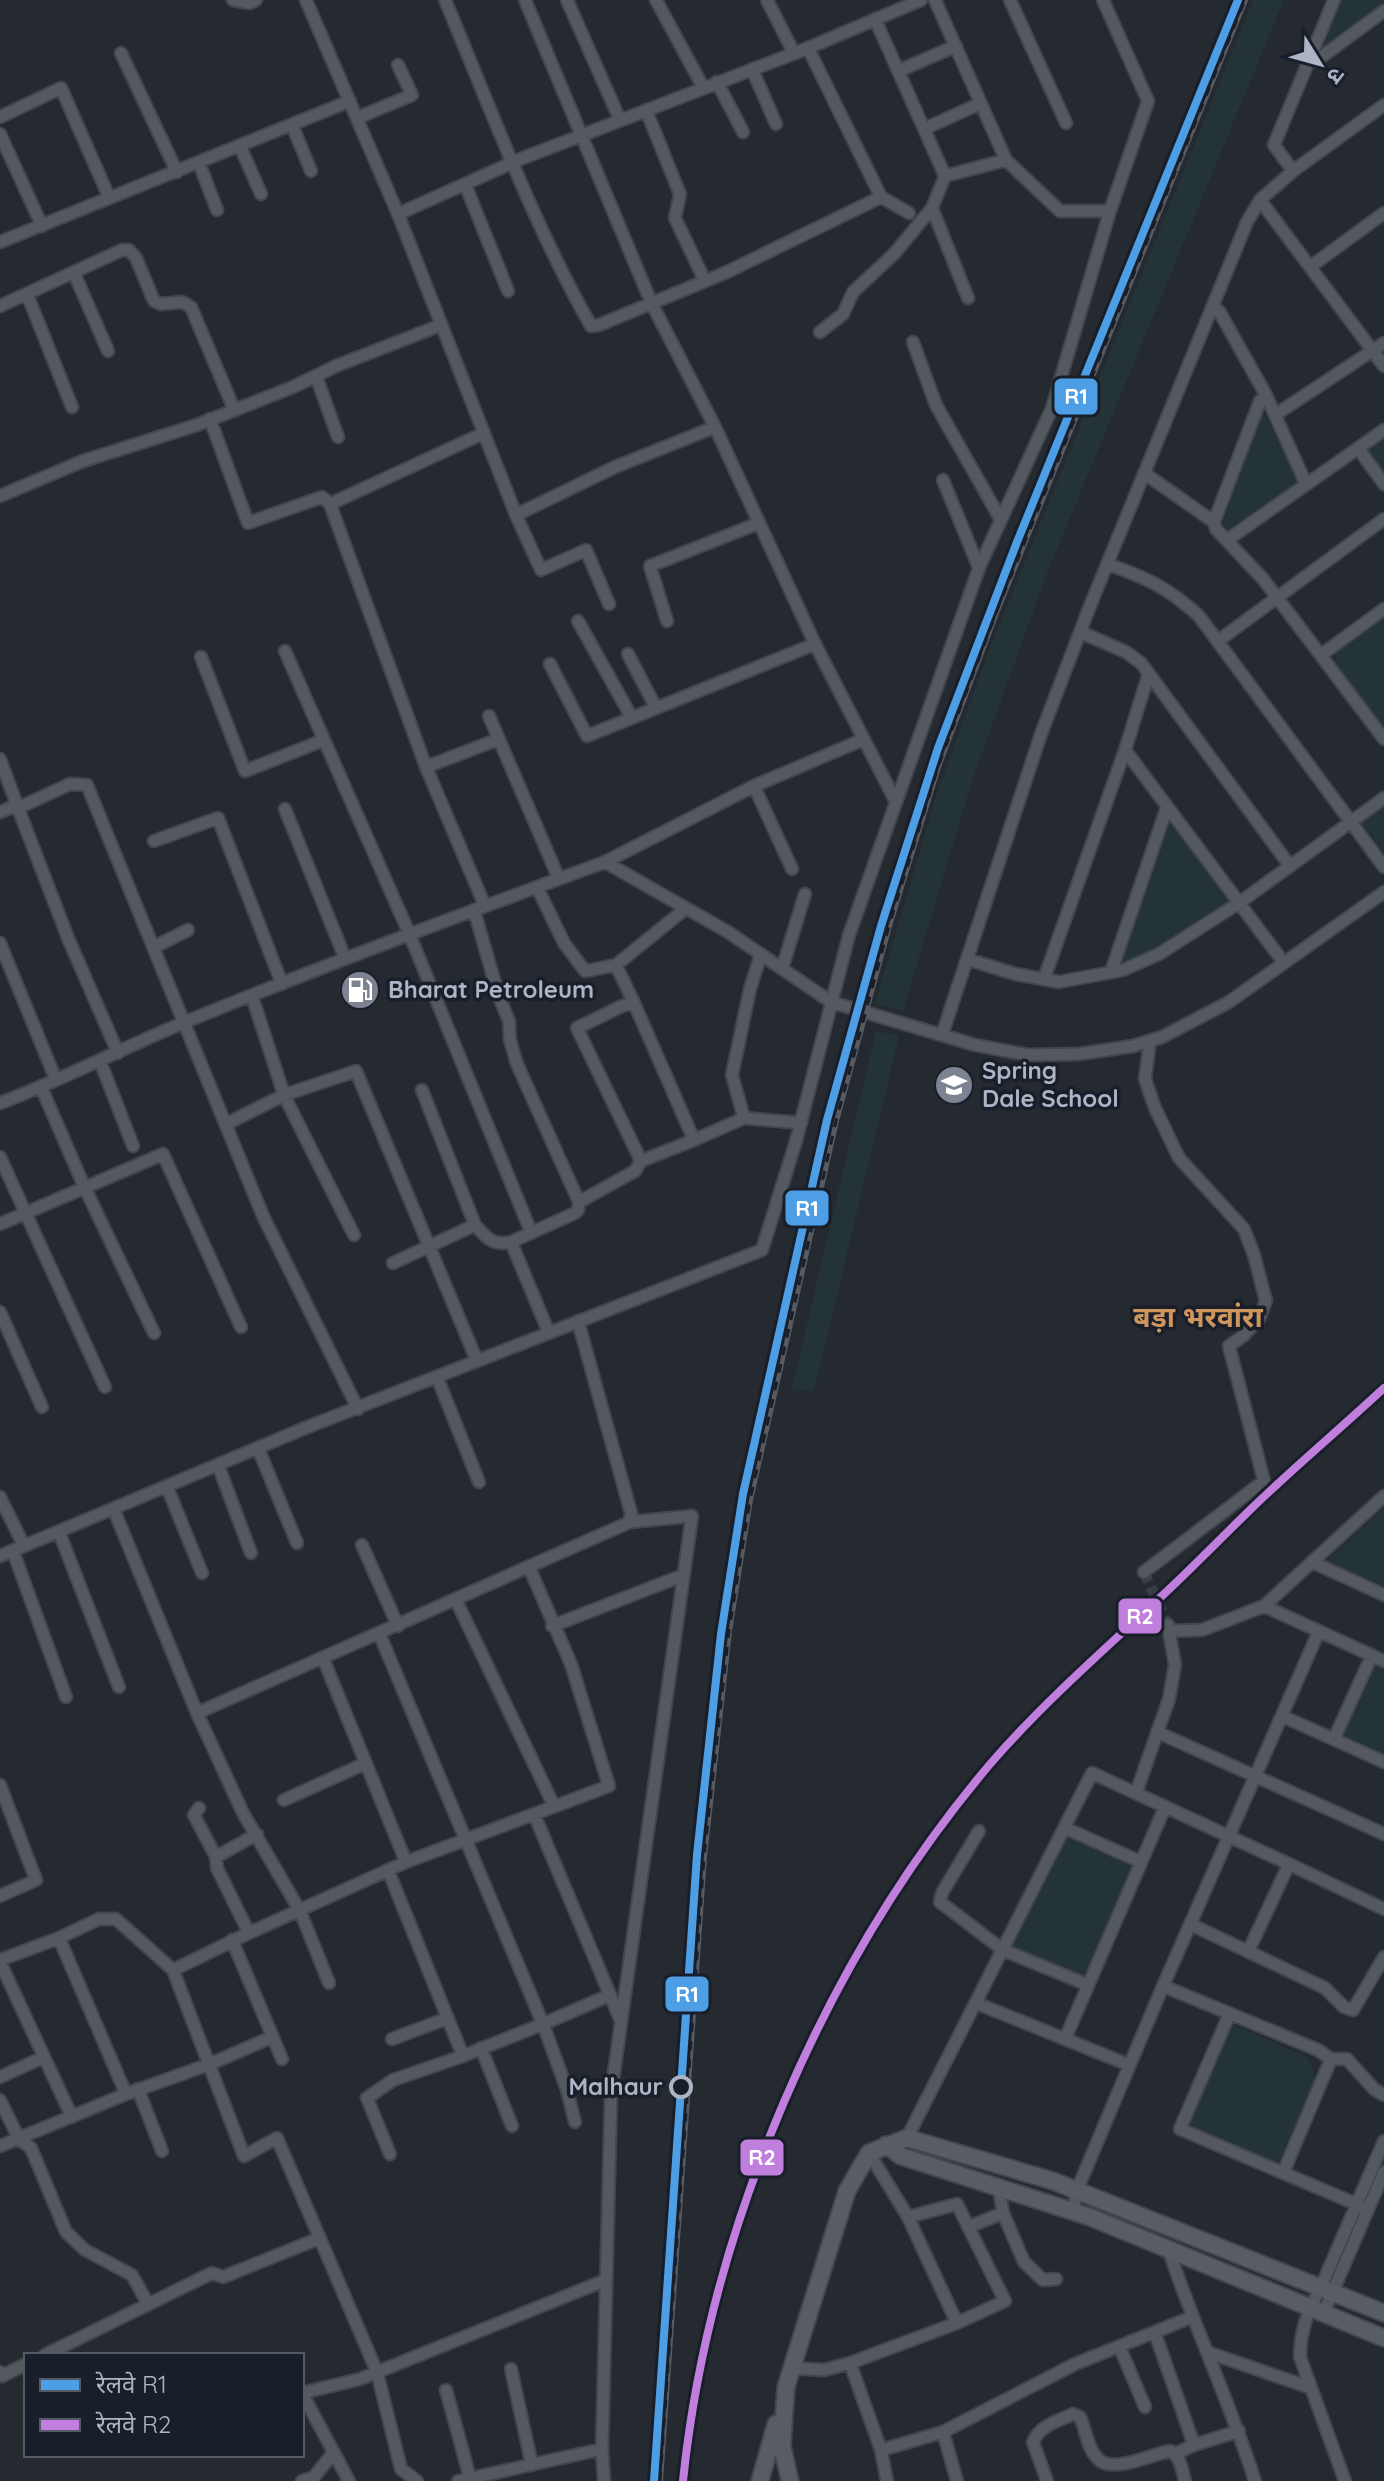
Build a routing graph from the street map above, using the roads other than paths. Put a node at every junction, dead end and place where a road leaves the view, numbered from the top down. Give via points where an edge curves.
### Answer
1 (233, 0) edge
2 (256, 0) edge
3 (306, 0) edge
4 (445, 0) edge
5 (525, 0) edge
6 (567, 0) edge
7 (656, 0) edge
8 (767, 0) edge
9 (921, 0) edge
10 (935, 0) edge
11 (1010, 0) edge
12 (1103, 0) edge
13 (1334, 0) edge
14 (1384, 11) edge
15 (875, 19) junction
16 (956, 46) junction
17 (808, 48) junction
18 (121, 53) dead end
19 (794, 53) junction
20 (1310, 58) junction
21 (398, 65) dead end
22 (752, 69) junction
23 (898, 71) junction
24 (717, 82) junction
25 (703, 87) junction
26 (350, 101) junction
27 (981, 103) junction
28 (1384, 105) edge
29 (646, 110) junction
30 (0, 117) edge
31 (357, 118) junction
32 (620, 120) junction
33 (1066, 123) dead end
34 (776, 124) dead end
35 (292, 125) junction
36 (924, 129) junction
37 (743, 132) dead end
38 (0, 134) edge
39 (582, 135) junction
40 (240, 146) junction
41 (1006, 160) junction
42 (199, 163) junction
43 (512, 163) junction
44 (311, 171) dead end
45 (1293, 171) junction
46 (177, 172) junction
47 (945, 176) junction
48 (465, 184) junction
49 (261, 194) dead end
50 (109, 197) junction
51 (881, 197) junction
52 (1260, 200) junction
53 (932, 208) junction
54 (217, 210) dead end
55 (1110, 211) junction
56 (909, 213) dead end
57 (398, 214) junction
58 (1382, 217) edge
59 (42, 226) junction
60 (0, 242) edge
61 (1310, 267) junction
62 (74, 273) junction
63 (705, 281) junction
64 (508, 291) dead end
65 (27, 294) junction
66 (968, 298) dead end
67 (651, 302) junction
68 (0, 306) edge
69 (1212, 307) junction
70 (441, 325) junction
71 (820, 332) dead end
72 (913, 342) dead end
73 (1384, 343) edge
74 (108, 351) dead end
75 (1373, 351) junction
76 (1384, 366) edge
77 (316, 376) junction
78 (1266, 395) junction
79 (72, 407) dead end
80 (234, 409) junction
81 (1275, 415) junction
82 (210, 419) junction
83 (715, 427) junction
84 (1384, 430) edge
85 (484, 433) junction
86 (338, 437) dead end
87 (1358, 448) junction
88 (1144, 473) junction
89 (943, 480) dead end
90 (1306, 484) junction
91 (1384, 484) edge
92 (0, 496) edge
93 (330, 504) junction
94 (516, 515) junction
95 (1384, 519) edge
96 (1001, 520) junction
97 (1214, 522) junction
98 (759, 523) junction
99 (1227, 540) junction
100 (1107, 564) junction
101 (979, 568) junction
102 (1277, 597) junction
103 (609, 604) dead end
104 (1384, 609) edge
105 (578, 621) dead end
106 (667, 621) dead end
107 (1080, 632) junction
108 (1218, 641) junction
109 (815, 644) junction
110 (285, 651) dead end
111 (628, 654) dead end
112 (1321, 655) junction
113 (201, 657) dead end
114 (550, 664) dead end
115 (1148, 676) junction
116 (656, 708) junction
117 (489, 716) dead end
118 (632, 718) junction
119 (499, 739) junction
120 (1384, 739) edge
121 (324, 740) junction
122 (862, 740) junction
123 (1125, 750) junction
124 (0, 759) edge
125 (426, 767) junction
126 (754, 786) junction
127 (1384, 798) edge
128 (895, 800) junction
129 (1167, 807) junction
130 (18, 808) junction
131 (285, 809) dead end
132 (0, 812) edge
133 (1351, 823) junction
134 (154, 841) dead end
135 (605, 862) junction
136 (1290, 866) junction
137 (1384, 867) edge
138 (792, 869) dead end
139 (559, 879) junction
140 (537, 887) junction
141 (1384, 892) edge
142 (805, 894) dead end
143 (1239, 903) junction
144 (479, 908) junction
145 (685, 909) junction
146 (188, 930) dead end
147 (409, 933) junction
148 (0, 943) edge
149 (154, 947) junction
150 (761, 954) junction
151 (345, 958) junction
152 (967, 959) junction
153 (1284, 963) junction
154 (616, 965) junction
155 (782, 969) junction
156 (1111, 972) junction
157 (1044, 979) junction
158 (282, 984) junction
159 (252, 996) junction
160 (831, 1002) junction
161 (634, 1003) junction
162 (185, 1022) junction
163 (942, 1035) junction
164 (1150, 1041) junction
165 (118, 1053) junction
166 (100, 1061) junction
167 (56, 1080) junction
168 (41, 1087) junction
169 (422, 1090) dead end
170 (284, 1095) junction
171 (0, 1103) edge
172 (744, 1118) junction
173 (801, 1123) junction
174 (226, 1124) junction
175 (694, 1140) junction
176 (133, 1146) dead end
177 (0, 1157) edge
178 (641, 1161) junction
179 (84, 1186) junction
180 (579, 1202) junction
181 (24, 1213) junction
182 (0, 1224) edge
183 (475, 1225) junction
184 (531, 1232) junction
185 (354, 1235) dead end
186 (511, 1242) junction
187 (429, 1246) junction
188 (393, 1263) dead end
189 (0, 1312) edge
190 (578, 1321) junction
191 (241, 1327) dead end
192 (154, 1333) dead end
193 (549, 1333) junction
194 (477, 1361) junction
195 (437, 1377) junction
196 (105, 1387) dead end
197 (42, 1407) dead end
198 (358, 1409) junction
199 (258, 1448) junction
200 (218, 1465) junction
201 (479, 1482) dead end
202 (167, 1487) junction
203 (1384, 1496) edge
204 (0, 1497) edge
205 (114, 1510) junction
206 (630, 1522) junction
207 (59, 1532) junction
208 (297, 1543) dead end
209 (362, 1545) dead end
210 (19, 1548) junction
211 (251, 1553) dead end
212 (0, 1556) edge
213 (1312, 1562) junction
214 (529, 1567) junction
215 (1144, 1572) dead end
216 (202, 1573) dead end
217 (684, 1575) junction
218 (1384, 1595) edge
219 (456, 1600) junction
220 (1264, 1606) junction
221 (398, 1626) junction
222 (552, 1626) junction
223 (1319, 1631) junction
224 (379, 1633) junction
225 (1372, 1655) junction
226 (323, 1658) junction
227 (1384, 1661) edge
228 (119, 1687) dead end
229 (66, 1697) dead end
230 (197, 1713) junction
231 (1282, 1716) junction
232 (1157, 1732) junction
233 (1334, 1739) junction
234 (1384, 1762) edge
235 (366, 1763) junction
236 (1256, 1776) junction
237 (0, 1785) edge
238 (1136, 1793) junction
239 (284, 1800) dead end
240 (554, 1806) junction
241 (1165, 1807) junction
242 (199, 1808) dead end
243 (534, 1814) junction
244 (1065, 1828) junction
245 (979, 1831) dead end
246 (257, 1834) junction
247 (1384, 1834) edge
248 (1229, 1837) junction
249 (466, 1839) junction
250 (216, 1857) junction
251 (406, 1862) junction
252 (1141, 1862) junction
253 (1289, 1864) junction
254 (388, 1870) junction
255 (0, 1896) edge
256 (1384, 1909) edge
257 (300, 1911) junction
258 (1190, 1924) junction
259 (249, 1933) junction
260 (59, 1938) junction
261 (232, 1940) junction
262 (1003, 1950) junction
263 (1248, 1952) junction
264 (1384, 1957) edge
265 (0, 1961) edge
266 (173, 1970) junction
267 (329, 1983) dead end
268 (1088, 1985) junction
269 (1163, 1986) junction
270 (610, 1995) junction
271 (976, 2003) junction
272 (1229, 2015) junction
273 (448, 2018) junction
274 (621, 2022) junction
275 (543, 2024) junction
276 (272, 2037) junction
277 (392, 2039) dead end
278 (1065, 2039) junction
279 (481, 2048) junction
280 (463, 2056) junction
281 (44, 2057) junction
282 (282, 2059) dead end
283 (1331, 2059) junction
284 (210, 2064) junction
285 (1129, 2065) junction
286 (0, 2077) edge
287 (132, 2091) junction
288 (1384, 2095) edge
289 (0, 2100) edge
290 (72, 2117) junction
291 (575, 2122) dead end
292 (512, 2126) dead end
293 (907, 2138) junction
294 (19, 2139) junction
295 (1384, 2141) edge
296 (886, 2145) junction
297 (0, 2146) edge
298 (162, 2151) dead end
299 (869, 2153) junction
300 (390, 2154) dead end
301 (901, 2156) junction
302 (1019, 2171) junction
303 (1384, 2172) edge
304 (1283, 2173) junction
305 (1006, 2190) junction
306 (1077, 2190) junction
307 (1362, 2207) junction
308 (1073, 2211) junction
309 (1003, 2213) junction
310 (908, 2217) junction
311 (968, 2227) junction
312 (320, 2238) junction
313 (1168, 2248) junction
314 (1056, 2279) dead end
315 (606, 2280) junction
316 (1327, 2289) junction
317 (148, 2304) junction
318 (1317, 2310) junction
319 (1384, 2313) edge
320 (1192, 2317) junction
321 (957, 2323) junction
322 (1155, 2333) junction
323 (1384, 2338) edge
324 (1120, 2348) junction
325 (1207, 2352) junction
326 (49, 2353) edge
327 (850, 2363) junction
328 (24, 2365) edge
329 (792, 2368) junction
330 (511, 2369) dead end
331 (377, 2372) junction
332 (1, 2375) edge
333 (786, 2387) junction
334 (1311, 2388) junction
335 (446, 2390) dead end
336 (304, 2393) edge
337 (304, 2397) edge
338 (1145, 2407) dead end
339 (1239, 2431) junction
340 (943, 2432) junction
341 (1194, 2445) junction
342 (602, 2449) junction
343 (881, 2450) junction
344 (334, 2452) junction
345 (1175, 2454) junction
346 (532, 2465) junction
347 (464, 2480) edge
348 (302, 2481) edge
349 (349, 2481) edge
350 (417, 2481) edge
351 (604, 2481) edge
352 (760, 2481) edge
353 (790, 2481) edge
354 (887, 2481) edge
355 (957, 2481) edge
356 (1047, 2481) edge
357 (1185, 2481) edge
358 (1255, 2481) edge
359 (1345, 2481) edge

1 - 2 street
3 - 26 street
4 - 43 street
5 - 39 street
6 - 32 street
7 - 25 street
8 - 19 street
9 - 15 street
10 - 16 street
11 - 33 street
12 - 55 street via 1148,101
13 - 20 street
14 - 20 street via 1316,61
15 - 17 street
15 - 23 street
16 - 23 street
16 - 27 street
17 - 19 street
17 - 51 street
18 - 46 street
19 - 22 street
20 - 45 street via 1274,145
21 - 31 street via 412,95
22 - 24 street
22 - 34 street
23 - 36 street
24 - 25 street
24 - 37 street
25 - 29 street
26 - 31 street
26 - 35 street
27 - 36 street
27 - 41 street
28 - 45 street
29 - 32 street
29 - 63 street via 680,194 675,218
30 - 50 street via 61,88
31 - 57 street
32 - 39 street
35 - 40 street
35 - 44 street
36 - 47 street
38 - 59 street
39 - 43 street
39 - 67 street
40 - 42 street
40 - 49 street
41 - 47 street
41 - 55 street via 1060,211
42 - 46 street
42 - 54 street
43 - 48 street
43 - 67 street via 591,326
45 - 52 street
46 - 50 street
47 - 53 street
48 - 57 street
48 - 64 street
50 - 59 street
51 - 56 street
51 - 63 street
52 - 61 street
52 - 69 street
53 - 66 street
53 - 71 street via 853,292 843,314
55 - 96 street via 1052,408
57 - 70 street
58 - 61 street
59 - 60 street
61 - 75 street
62 - 65 street
62 - 74 street
62 - 80 street via 122,250 133,253 154,301 191,307
63 - 67 street
65 - 68 street
65 - 79 street
67 - 83 street
69 - 78 street
69 - 88 street
70 - 77 street
70 - 85 street
72 - 96 street via 936,405
73 - 75 street
75 - 76 street
75 - 81 street
77 - 80 street
77 - 86 street
78 - 81 street
78 - 97 street
80 - 82 street
81 - 90 street
82 - 92 street via 83,461
82 - 93 street via 248,523 311,499 322,497
83 - 94 street
83 - 98 street
84 - 87 street
85 - 93 street
85 - 94 street
87 - 90 street
87 - 91 street
88 - 97 street
88 - 100 street
89 - 101 street
90 - 99 street
93 - 125 street
94 - 103 street via 541,570 586,550
95 - 102 street
96 - 101 street
97 - 99 street
98 - 106 street via 650,566
98 - 109 street
99 - 102 street
100 - 107 street
100 - 108 street via 1173,592
101 - 128 street
102 - 108 street
102 - 112 street
104 - 112 street
105 - 118 street
107 - 115 street via 1126,652
107 - 152 street
108 - 133 street
109 - 116 street
109 - 122 street
110 - 121 street
111 - 116 street
112 - 120 street
113 - 121 street via 245,771
114 - 118 street via 587,736
115 - 123 street
115 - 136 street
116 - 118 street
117 - 119 street
119 - 125 street
119 - 139 street
121 - 147 street
122 - 126 street
122 - 128 street
123 - 129 street
123 - 157 street
124 - 130 street
125 - 144 street
126 - 135 street
126 - 138 street
127 - 133 street
128 - 160 street
129 - 143 street
129 - 156 street
130 - 132 street
130 - 149 street via 70,784 87,785
130 - 165 street
131 - 151 street
133 - 136 street
133 - 137 street
134 - 158 street via 218,818
135 - 139 street
135 - 145 street
136 - 143 street
139 - 140 street
140 - 144 street
140 - 154 street via 564,943 585,971
141 - 153 street
142 - 155 street
143 - 153 street
143 - 156 street via 1159,954
144 - 147 street
144 - 180 street via 517,1064
145 - 150 street
145 - 154 street
146 - 149 street
147 - 151 street
147 - 184 street
148 - 167 street
149 - 162 street
150 - 155 street
150 - 172 street via 732,1075
151 - 158 street
152 - 157 street
152 - 163 street
153 - 164 street via 1196,1022
154 - 161 street
155 - 160 street
156 - 157 street via 1059,982
158 - 159 street
159 - 162 street
159 - 170 street
160 - 163 street
160 - 173 street
161 - 175 street
161 - 178 street via 577,1028
162 - 165 street
162 - 174 street
163 - 164 street via 1028,1055 1079,1054
164 - 215 street via 1145,1079 1155,1108 1179,1158 1244,1229 1266,1301 1259,1319 1229,1346 1264,1481
165 - 166 street
166 - 167 street
166 - 176 street
167 - 168 street
168 - 171 street
168 - 179 street
169 - 183 street
170 - 174 street
170 - 185 street
170 - 187 street via 356,1071
172 - 173 street
172 - 175 street
173 - 190 street via 762,1250
174 - 198 street via 263,1216
175 - 178 street
177 - 181 street
178 - 180 street via 635,1171
179 - 181 street
179 - 191 street via 163,1154
179 - 192 street
180 - 184 street via 575,1213
181 - 182 street
181 - 196 street
183 - 186 street via 492,1242
183 - 187 street
184 - 186 street
186 - 193 street
187 - 188 street
187 - 194 street
189 - 197 street
190 - 193 street
190 - 206 street
193 - 194 street
194 - 195 street
195 - 198 street
195 - 201 street
198 - 199 street
199 - 200 street
199 - 208 street
200 - 202 street
200 - 211 street
202 - 205 street
202 - 216 street
203 - 213 street
204 - 210 street
205 - 207 street
205 - 230 street
206 - 214 street
206 - 217 street via 692,1516
207 - 210 street
207 - 228 street
209 - 221 street
210 - 212 street
210 - 229 street
213 - 218 street
213 - 220 street
214 - 219 street
214 - 222 street
217 - 222 street
217 - 274 street
219 - 221 street
219 - 240 street
220 - 223 street
220 - 232 street via 1202,1630 1168,1628 1175,1665
221 - 224 street
222 - 240 street via 571,1664 609,1786
223 - 225 street
223 - 231 street
224 - 226 street
224 - 249 street
225 - 227 street
225 - 233 street
226 - 230 street
226 - 235 street
230 - 246 street
231 - 233 street
231 - 236 street
232 - 236 street
232 - 238 street
233 - 234 street
235 - 239 street
235 - 251 street
236 - 247 street
236 - 248 street
237 - 255 street via 36,1880
238 - 241 street
238 - 244 street via 1092,1773
240 - 243 street
241 - 248 street
241 - 252 street
242 - 250 street via 194,1815
243 - 249 street
243 - 270 street
244 - 252 street
244 - 262 street
245 - 262 street via 940,1902
246 - 250 street
246 - 257 street
248 - 253 street
248 - 258 street
249 - 251 street
249 - 275 street
250 - 259 street
251 - 254 street
252 - 268 street
253 - 256 street
253 - 263 street
254 - 257 street
254 - 273 street
257 - 259 street
257 - 267 street
258 - 263 street
258 - 269 street
259 - 261 street
260 - 265 street
260 - 266 street via 99,1919 116,1919
260 - 287 street
261 - 266 street
261 - 276 street
262 - 268 street
262 - 271 street
263 - 264 street via 1325,1988 1353,2010
265 - 281 street
266 - 284 street
268 - 278 street
269 - 272 street
269 - 285 street
270 - 274 street
270 - 275 street
271 - 278 street
271 - 293 street
272 - 283 street
272 - 304 street via 1180,2129
273 - 277 street
273 - 280 street
274 - 315 street via 611,2094
275 - 279 street
275 - 291 street
276 - 282 street
276 - 284 street
278 - 285 street
279 - 280 street
279 - 292 street
280 - 300 street via 393,2080 367,2098
281 - 286 street
281 - 290 street
283 - 288 street via 1347,2059
283 - 304 street
284 - 287 street
284 - 312 street via 244,2156 277,2138
285 - 306 street
287 - 290 street
287 - 298 street
289 - 294 street
290 - 294 street
293 - 296 street
293 - 301 street
293 - 302 street
294 - 297 street
294 - 317 street via 31,2148 66,2232 85,2250 132,2275
295 - 307 street
296 - 299 street
296 - 301 street
299 - 310 street
299 - 329 street via 847,2191
301 - 305 street
302 - 305 street
302 - 306 street
303 - 307 street
304 - 307 street
305 - 308 street
305 - 309 street
306 - 308 street
306 - 316 street
307 - 316 street
308 - 313 street
309 - 311 street
309 - 314 street via 1024,2262 1043,2280
310 - 311 street via 957,2204
310 - 321 street
311 - 321 street via 1005,2301
312 - 317 street via 223,2277 212,2273
312 - 331 street
313 - 318 street
313 - 320 street
315 - 331 street
315 - 342 street
316 - 318 street
316 - 319 street
317 - 326 street
318 - 323 street
318 - 334 street via 1300,2339
320 - 322 street
320 - 325 street
321 - 327 street
322 - 324 street
322 - 341 street
324 - 338 street
324 - 340 street via 1075,2364
325 - 334 street
325 - 339 street
327 - 329 street via 824,2370
327 - 343 street
328 - 332 street
329 - 333 street
330 - 346 street
331 - 336 street
331 - 350 street via 401,2469
333 - 352 street
333 - 353 street via 782,2446
334 - 359 street
335 - 347 street
337 - 344 street
339 - 341 street
339 - 358 street
340 - 343 street
340 - 355 street
341 - 345 street
342 - 346 street
342 - 351 street
343 - 354 street
344 - 348 street via 314,2477
344 - 349 street
345 - 356 street via 1105,2464 1091,2448 1080,2417 1073,2414 1043,2427 1033,2442
345 - 357 street
346 - 347 street

